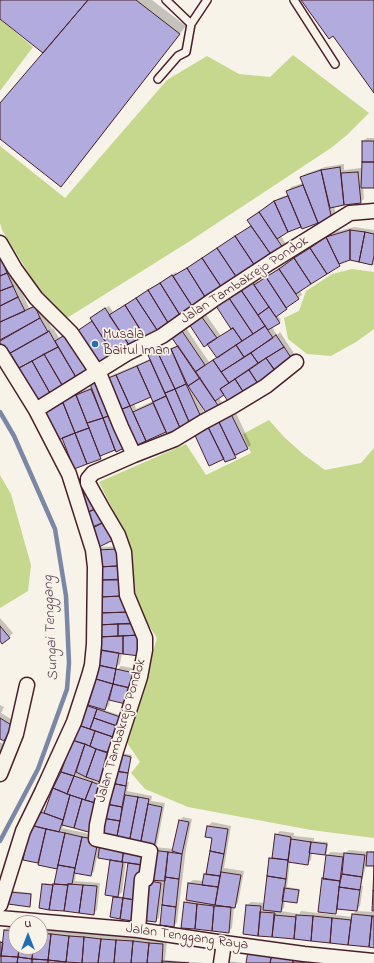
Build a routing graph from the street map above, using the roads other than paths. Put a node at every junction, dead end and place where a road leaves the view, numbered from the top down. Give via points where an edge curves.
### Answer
1 (166, 0) edge
2 (294, 0) edge
3 (206, 1) edge
4 (191, 24) junction
5 (335, 64) dead end
6 (158, 79) dead end
7 (374, 211) edge
8 (0, 243) edge
9 (0, 352) edge
10 (296, 362) dead end
11 (96, 372) junction
12 (36, 410) junction
13 (134, 454) junction
14 (27, 685) dead end
15 (0, 774) edge
16 (0, 905) edge
17 (0, 918) edge
18 (138, 930) junction
19 (224, 943) junction
20 (374, 961) edge
21 (221, 963) edge

1 - 4 lane
2 - 5 lane
3 - 4 lane
4 - 6 lane via 186,52 178,56
7 - 11 street, Jalan Tambakrejo Pondok via 350,212 162,336
8 - 11 street via 36,298 71,333
9 - 12 street
10 - 13 street, Jalan Tambakrejo Pondok via 266,386 234,406 175,439
11 - 12 street, Jalan Tambakrejo Pondok
11 - 13 street via 101,378
12 - 16 street via 72,481 93,550 93,656 77,714 23,831
13 - 18 street, Jalan Tambakrejo Pondok via 93,473 88,483 118,535 124,552 127,595 145,638 140,677 102,802 96,839 150,851 146,878 142,879
14 - 15 street via 16,734
17 - 18 street, Jalan Tenggang Raya
18 - 19 street, Jalan Tenggang Raya
19 - 20 street, Jalan Tenggang Raya
19 - 21 street

